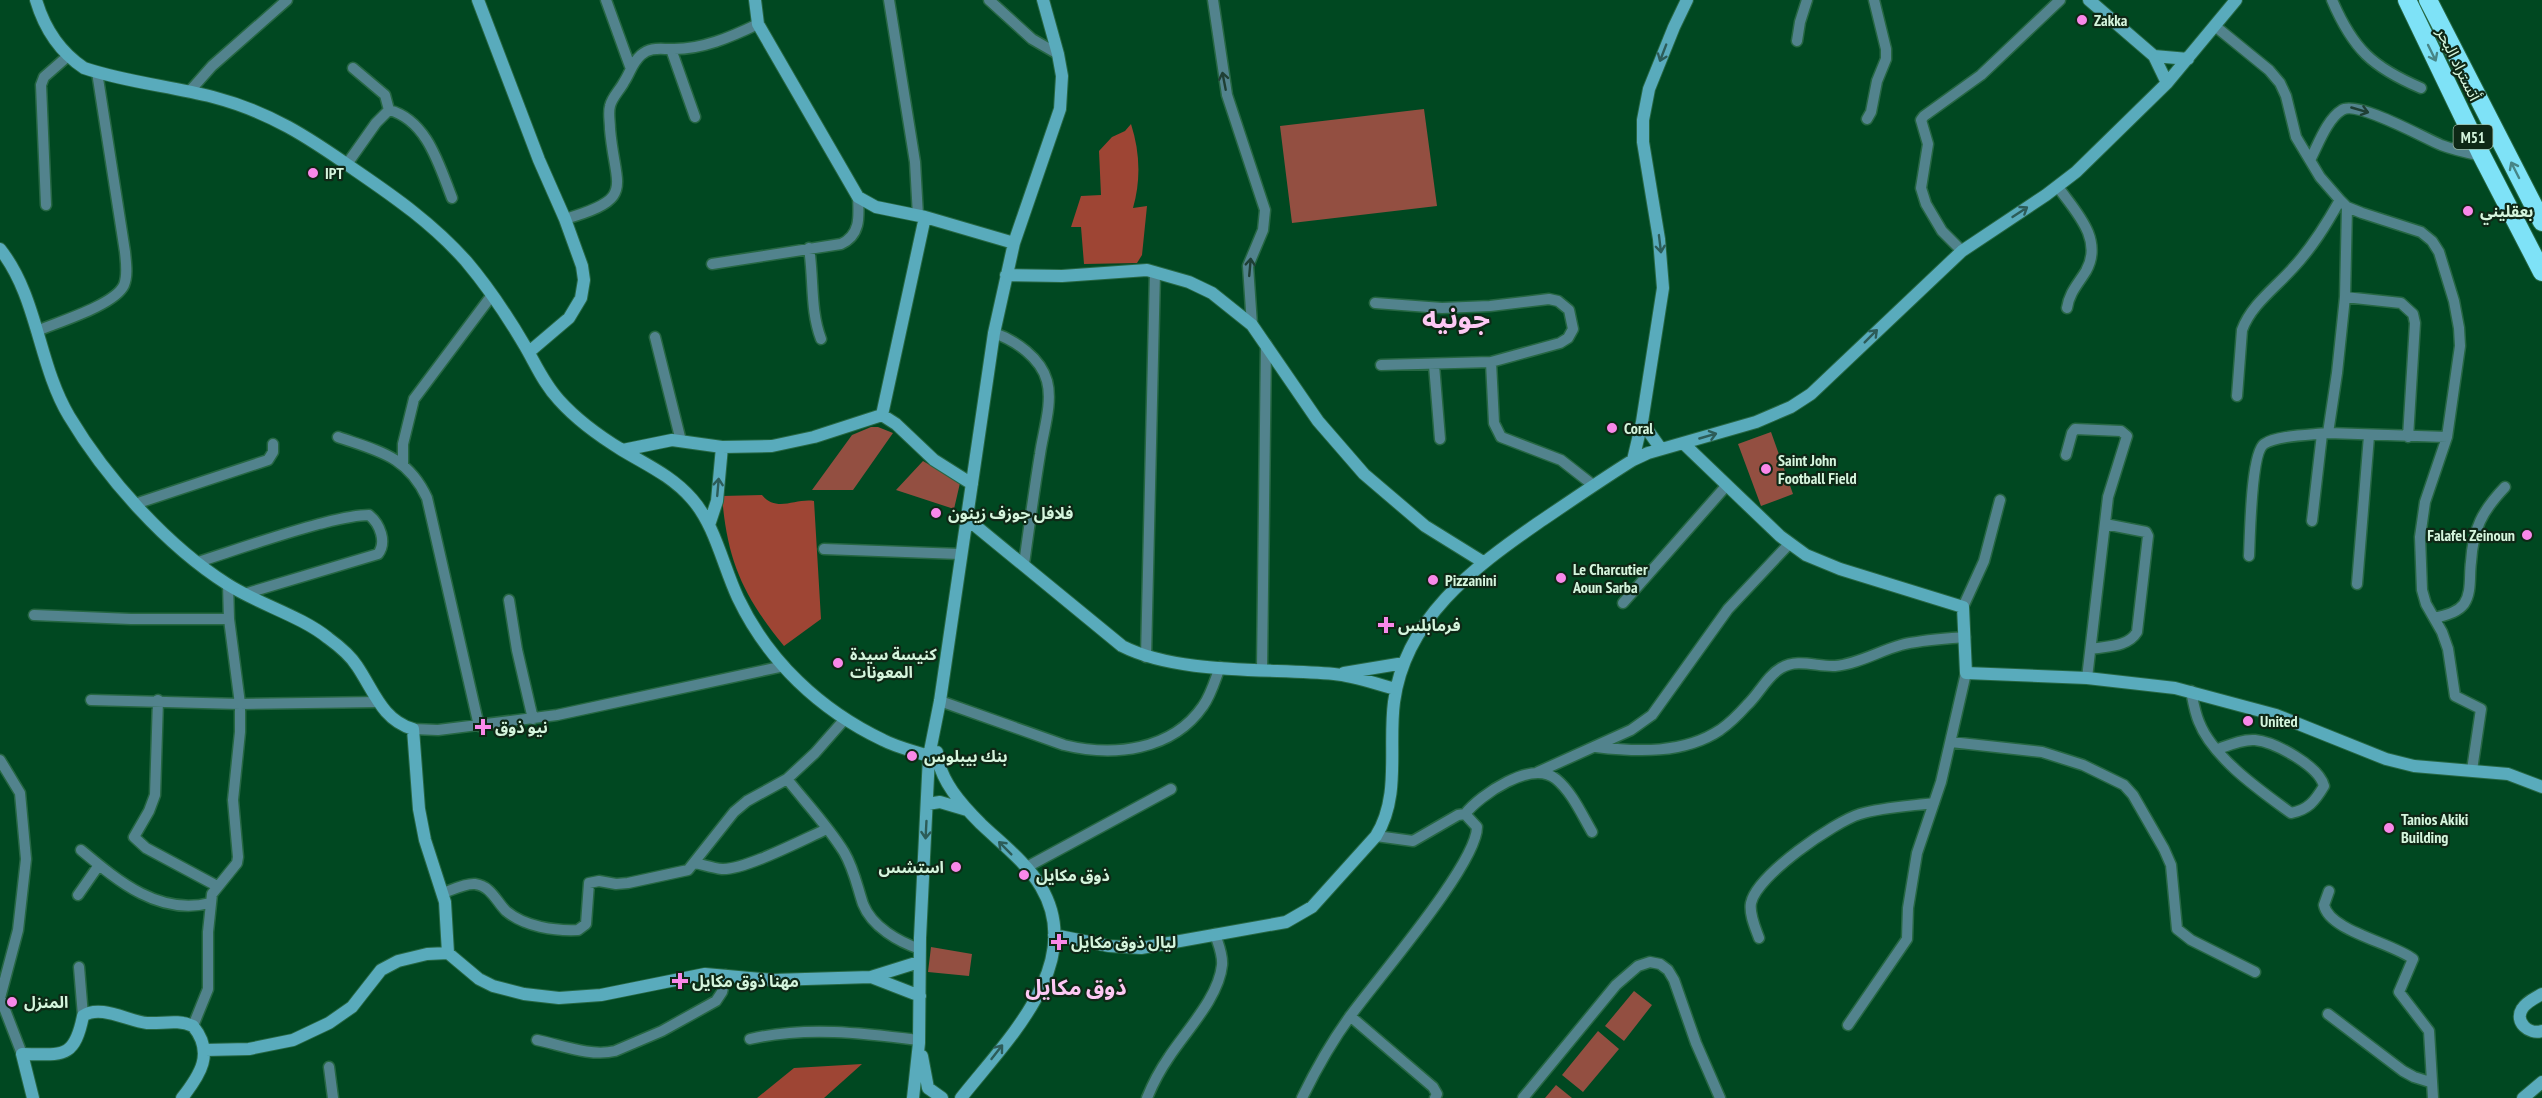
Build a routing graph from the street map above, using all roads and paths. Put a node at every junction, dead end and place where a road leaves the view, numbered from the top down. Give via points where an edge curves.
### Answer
1 (36, 0) edge
2 (287, 0) edge
3 (478, 0) edge
4 (606, 0) edge
5 (755, 0) edge
6 (889, 0) edge
7 (989, 0) edge
8 (1043, 0) edge
9 (1213, 0) edge
10 (1687, 0) edge
11 (1807, 0) edge
12 (1874, 0) edge
13 (2060, 0) edge
14 (2089, 0) edge
15 (2236, 0) edge
16 (2332, 0) edge
17 (2407, 0) edge
18 (2428, 0) edge
19 (758, 24) junction
20 (2215, 26) junction
21 (1797, 41) dead end
22 (671, 50) junction
23 (1058, 54) junction
24 (68, 56) junction
25 (2154, 56) junction
26 (2188, 59) junction
27 (353, 68) dead end
28 (631, 69) junction
29 (97, 72) junction
30 (2168, 83) junction
31 (2421, 88) dead end
32 (189, 92) junction
33 (389, 110) junction
34 (695, 117) dead end
35 (1867, 119) dead end
36 (2482, 156) junction
37 (2310, 160) junction
38 (347, 164) junction
39 (2058, 187) junction
40 (858, 197) junction
41 (452, 198) dead end
42 (2344, 203) junction
43 (46, 205) dead end
44 (921, 216) junction
45 (565, 219) junction
46 (2542, 222) edge
47 (1014, 243) junction
48 (809, 248) junction
49 (0, 249) edge
50 (1962, 251) junction
51 (712, 264) dead end
52 (1155, 272) junction
53 (2542, 272) edge
54 (1006, 275) junction
55 (492, 295) junction
56 (2345, 297) junction
57 (1375, 303) dead end
58 (2067, 308) dead end
59 (1252, 325) junction
60 (37, 331) junction
61 (994, 333) junction
62 (655, 337) dead end
63 (821, 339) dead end
64 (1266, 344) junction
65 (529, 352) junction
66 (1491, 362) junction
67 (1382, 365) dead end
68 (1434, 365) junction
69 (2237, 396) dead end
70 (882, 415) junction
71 (1642, 422) junction
72 (2325, 434) junction
73 (2369, 436) junction
74 (338, 437) dead end
75 (2408, 437) junction
76 (2447, 437) junction
77 (1440, 439) dead end
78 (681, 441) junction
79 (1683, 443) junction
80 (273, 444) dead end
81 (722, 447) junction
82 (1661, 449) junction
83 (622, 450) junction
84 (2066, 455) dead end
85 (1633, 460) junction
86 (403, 464) junction
87 (972, 484) junction
88 (1593, 485) junction
89 (1727, 485) junction
90 (2505, 487) dead end
91 (2000, 500) dead end
92 (135, 504) junction
93 (966, 518) junction
94 (2312, 521) dead end
95 (2105, 524) junction
96 (709, 525) junction
97 (1790, 543) junction
98 (824, 549) dead end
99 (960, 554) junction
100 (2249, 556) dead end
101 (198, 562) junction
102 (1483, 562) junction
103 (1024, 564) junction
104 (2357, 584) dead end
105 (228, 585) junction
106 (243, 594) junction
107 (509, 600) dead end
108 (1623, 603) dead end
109 (1963, 607) junction
110 (34, 615) dead end
111 (229, 618) junction
112 (2435, 618) junction
113 (1965, 637) junction
114 (2091, 649) junction
115 (1146, 657) junction
116 (1404, 663) junction
117 (784, 666) junction
118 (1220, 667) junction
119 (1262, 669) junction
120 (1966, 673) junction
121 (1337, 674) junction
122 (2087, 678) junction
123 (1396, 689) junction
124 (2191, 691) junction
125 (91, 700) dead end
126 (158, 700) junction
127 (940, 701) junction
128 (378, 702) junction
129 (240, 704) junction
130 (533, 719) junction
131 (844, 720) junction
132 (479, 726) junction
133 (413, 729) junction
134 (1951, 742) junction
135 (1596, 747) junction
136 (2218, 749) junction
137 (933, 757) junction
138 (0, 760) edge
139 (2472, 770) junction
140 (1538, 772) junction
141 (787, 779) junction
142 (2542, 787) edge
143 (1171, 789) dead end
144 (1934, 803) junction
145 (927, 804) junction
146 (967, 810) junction
147 (1465, 814) junction
148 (827, 829) junction
149 (1592, 832) dead end
150 (1376, 836) junction
151 (81, 850) dead end
152 (695, 863) junction
153 (99, 865) junction
154 (1025, 868) junction
155 (217, 886) junction
156 (2329, 891) dead end
157 (443, 893) junction
158 (78, 895) dead end
159 (210, 903) junction
160 (1215, 934) junction
161 (1054, 935) junction
162 (1759, 938) dead end
163 (920, 949) junction
164 (448, 953) junction
165 (920, 962) junction
166 (79, 967) dead end
167 (2255, 972) dead end
168 (726, 975) junction
169 (871, 977) junction
170 (2542, 994) edge
171 (920, 996) junction
172 (0, 998) edge
173 (2328, 1014) dead end
174 (83, 1016) junction
175 (1350, 1016) junction
176 (1848, 1025) dead end
177 (193, 1026) junction
178 (2542, 1031) edge
179 (750, 1039) dead end
180 (537, 1040) dead end
181 (918, 1041) junction
182 (205, 1050) junction
183 (22, 1054) junction
184 (329, 1067) dead end
185 (2430, 1082) junction
186 (2542, 1082) edge
187 (959, 1097) edge
188 (33, 1098) edge
189 (182, 1098) edge
190 (333, 1098) edge
191 (913, 1098) edge
192 (942, 1098) edge
193 (1147, 1098) edge
194 (1302, 1098) edge
195 (1435, 1098) edge
196 (1522, 1098) edge
197 (1720, 1098) edge
198 (2433, 1098) edge
199 (2523, 1098) edge

1 - 24 street via 46,26
2 - 32 street via 212,66
3 - 45 street
4 - 28 street
5 - 19 street
6 - 44 street
7 - 23 street via 1032,39
8 - 23 street
59 -> 9 street via 1248,266 1263,230 1265,210 1227,95
10 -> 71 street via 1650,89 1643,120 1663,288
11 - 21 street
12 - 35 street via 1886,59
13 - 50 street via 1981,75 1921,120 1928,144 1921,188 1926,204 1942,231
14 - 25 street
15 - 20 street
16 - 31 street via 2364,55
17 -> 36 highway, أتستراد البحر / M51
46 -> 18 highway, أتستراد البحر / M51
19 - 22 street via 719,41
19 - 40 street
20 - 26 street
20 - 37 street via 2280,83 2296,137
22 - 28 street via 646,51
22 - 34 street
23 - 47 street via 1062,76 1060,109
24 - 29 street
24 - 43 street via 44,77 41,85
25 - 26 street
25 - 30 street
26 - 30 street
27 - 33 street via 386,95
28 - 45 street via 609,112 618,173 614,195 596,210
29 - 32 street
29 - 60 street via 125,252 125,283 114,297
30 - 39 street
32 - 38 street via 277,120
33 - 38 street
33 - 41 street via 403,115 427,140
37 -> 36 street via 2333,119 2347,107 2442,146
36 - 53 highway, أتستراد البحر / M51
37 - 42 street
38 - 55 street via 438,230
50 -> 39 street
39 - 58 street via 2086,226 2092,243 2089,264 2069,295
40 - 44 street via 876,207
40 - 48 street via 858,226 849,239
42 - 56 street
42 - 69 street via 2313,245 2245,322
42 - 76 street via 2421,232 2439,252 2459,328
44 - 47 street
44 - 70 street
45 - 65 street via 582,266 581,298 569,318
47 - 54 street
48 - 51 street
48 - 63 street via 812,309
49 - 60 street via 19,277
79 -> 50 street via 1775,415 1811,394
52 - 54 street
52 - 59 street via 1212,293
52 - 115 street
54 - 61 street
55 - 65 street
55 - 86 street via 414,399 403,444
56 - 72 street
56 - 75 street via 2401,303 2412,314 2415,323
57 - 66 street via 1442,308 1549,299 1569,310 1573,328 1564,341
59 - 64 street
60 - 92 street via 69,417
61 - 87 street
61 - 103 street via 1027,352 1047,381 1047,410
62 - 78 street
64 - 102 street via 1318,421 1364,474 1425,526
64 - 119 street
65 - 83 street via 559,400 586,426
66 - 68 street
66 - 88 street via 1494,423 1501,437 1561,460
67 - 68 street
68 - 77 street
70 - 81 street via 772,446
70 - 87 street via 934,460
71 - 82 street
71 - 85 street
72 - 73 street
72 - 94 street
72 - 100 street via 2277,439 2262,445 2256,463
73 - 75 street
73 - 104 street
74 - 86 street
75 - 76 street
76 - 112 street via 2430,481 2420,537 2422,590
78 - 81 street
78 - 83 street via 659,441
79 - 82 street
79 - 89 street
80 - 92 street via 268,460
96 -> 81 street via 717,501
82 - 85 street
83 - 96 street via 671,478 692,499
84 - 95 street via 2075,429 2125,432
85 - 88 street
86 - 132 street via 418,480 427,498
87 - 93 street
88 - 102 street
89 - 97 street
89 - 108 street
90 - 112 street via 2480,517 2465,602 2456,611
91 - 109 street via 1984,561
92 - 101 street
93 - 99 street
93 - 103 street
95 - 114 street
95 - 114 street via 2146,532 2144,581 2133,638
96 - 117 street via 739,600 754,628
97 - 109 street via 1822,563
97 - 135 street via 1728,609 1652,715
98 - 99 street
99 - 127 street
101 - 105 street
101 - 106 street via 327,522 361,515 376,521 382,541 378,554
102 - 116 street via 1425,623
103 - 115 street via 1122,646
105 - 106 street
105 - 111 street
106 - 128 street via 312,628 339,647 356,664
107 - 130 street
109 - 113 street
110 - 111 street
111 - 129 street
112 - 139 street via 2452,663 2455,696 2481,709
113 - 120 street
113 - 135 street via 1903,645 1849,664 1788,665 1774,673 1754,699 1712,735 1646,752
114 - 122 street
115 - 118 street
116 - 121 street
116 - 123 street
117 - 130 street
117 - 131 street via 820,703
118 - 119 street
118 - 127 street via 1204,704 1191,721 1156,741 1125,751 1064,745
119 - 121 street
120 - 122 street
120 - 134 street
121 - 123 street
122 - 124 street
123 - 150 street via 1390,802
124 - 136 street via 2199,723
124 - 139 street via 2276,715 2386,759 2414,766
125 - 126 street
126 - 129 street
126 - 155 street via 155,795 134,837 146,848
127 - 137 street
128 - 129 street
128 - 133 street via 394,720
129 - 155 street via 234,800 238,857
130 - 132 street
131 - 137 street via 885,742
131 - 141 street
132 - 133 street
133 - 157 street via 421,822
134 - 144 street
134 - 167 street via 2042,752 2083,765 2124,785 2171,866 2177,929
135 - 140 street
136 - 136 street via 2291,813 2303,811 2324,786 2322,777 2272,744 2253,740
137 - 145 street
137 - 146 street
138 - 172 street via 20,793 26,859 18,930
139 - 142 street via 2508,774
140 - 147 street via 1492,789
140 - 149 street via 1557,779
141 - 148 street
141 - 152 street via 741,805
143 - 154 street
144 - 162 street via 1863,813 1815,837 1753,896 1751,914
144 - 176 street via 1917,853 1907,939
145 - 146 street via 940,802
145 -> 163 street
154 -> 146 street
147 - 150 street via 1413,841
147 - 175 street via 1477,827 1471,850 1454,879
148 - 152 street via 765,857 731,867 720,869
148 - 163 street via 849,861 869,914 886,932
150 - 160 street via 1323,896 1299,915 1271,927
151 - 153 street
152 - 157 street via 683,872 628,883 590,883 585,924 578,930 548,928 519,919 506,911 490,891 473,884
153 - 158 street
153 - 159 street via 152,899 182,907
154 - 161 street via 1041,886 1050,907
155 - 159 street
156 - 185 street via 2324,905 2330,918 2403,951 2413,960 2399,992 2429,1032
157 - 164 street
159 - 177 street via 208,990
160 - 161 street via 1141,948
160 - 193 street via 1222,958 1221,971 1196,1020 1163,1066
187 -> 161 street via 1034,1004 1048,975
163 - 165 street
164 - 168 street via 493,986 539,997 576,998 688,976
164 - 182 street via 412,957 387,967 376,974 352,1007 293,1040 249,1049
165 - 169 street
165 - 171 street
166 - 174 street
168 - 169 street via 773,980
168 - 180 street via 716,1001 623,1048 608,1053
169 - 171 street
170 - 178 street via 2526,1004 2519,1016 2530,1031
171 - 181 street
172 - 183 street
173 - 185 street via 2403,1071
174 - 177 street via 103,1013 140,1022 177,1021
174 - 183 street via 75,1045 65,1052
175 - 194 street
175 - 195 street via 1433,1087
177 - 182 street
179 - 181 street via 807,1031 868,1032
181 - 191 street
181 - 192 street via 928,1088
182 - 189 street via 202,1071
183 - 188 street
184 - 190 street
185 - 198 street
186 - 199 street
196 - 197 street via 1616,985 1638,966 1650,962 1668,970 1674,980

